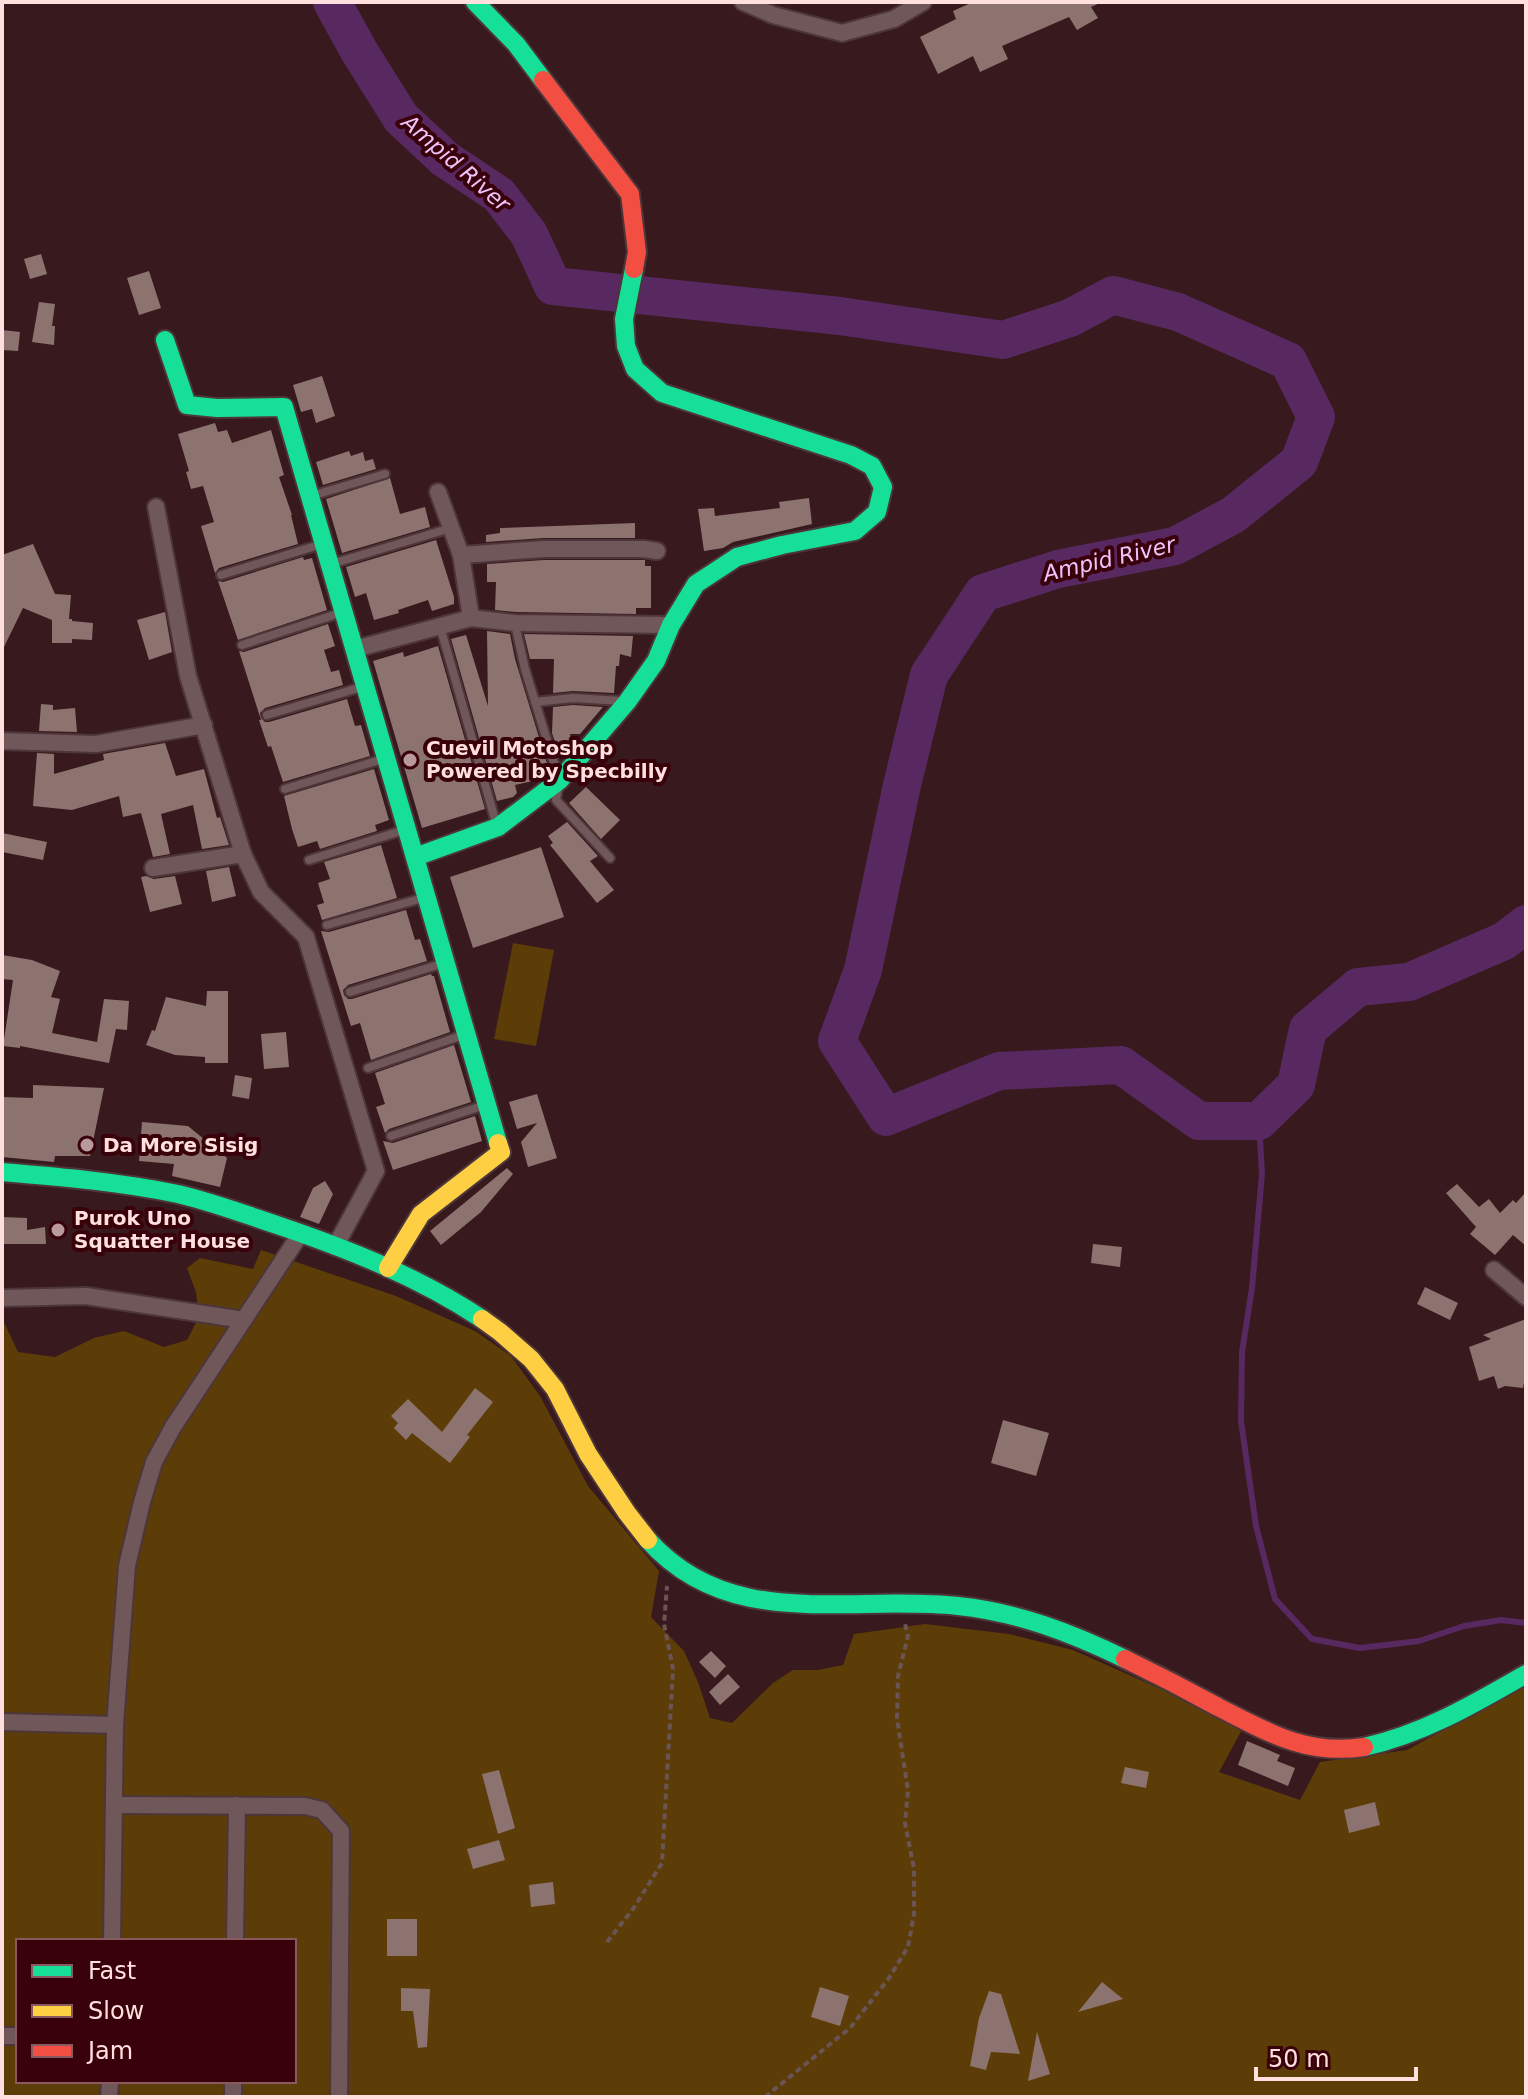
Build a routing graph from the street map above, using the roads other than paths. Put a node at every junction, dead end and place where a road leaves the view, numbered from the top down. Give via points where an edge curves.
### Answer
1 (475, 2) edge
2 (743, 2) edge
3 (923, 2) edge
4 (165, 340) dead end
5 (385, 474) dead end
6 (438, 492) dead end
7 (310, 496) junction
8 (156, 507) dead end
9 (451, 528) junction
10 (324, 543) junction
11 (657, 551) dead end
12 (461, 555) junction
13 (330, 564) junction
14 (221, 575) dead end
15 (344, 612) junction
16 (471, 618) junction
17 (515, 623) junction
18 (671, 625) junction
19 (440, 626) junction
20 (242, 645) dead end
21 (355, 649) junction
22 (365, 686) junction
23 (535, 702) junction
24 (627, 702) junction
25 (267, 715) dead end
26 (204, 725) junction
27 (2, 741) edge
28 (386, 758) junction
29 (560, 780) junction
30 (285, 789) dead end
31 (498, 827) junction
32 (407, 829) junction
33 (243, 854) junction
34 (415, 857) junction
35 (610, 858) dead end
36 (309, 860) dead end
37 (153, 868) dead end
38 (427, 897) junction
39 (327, 925) dead end
40 (446, 963) junction
41 (350, 992) dead end
42 (467, 1034) junction
43 (368, 1068) dead end
44 (487, 1104) junction
45 (391, 1136) dead end
46 (2, 1172) edge
47 (301, 1233) junction
48 (335, 1247) junction
49 (388, 1268) junction
50 (1494, 1270) dead end
51 (1526, 1297) edge
52 (2, 1298) edge
53 (244, 1320) junction
54 (1526, 1674) edge
55 (2, 1722) edge
56 (115, 1725) junction
57 (114, 1805) junction
58 (237, 1805) junction
59 (112, 1939) edge
60 (235, 1939) edge
61 (339, 2097) edge

1 - 18 street via 516,44 630,194 637,252 624,319 635,369 662,393 851,455 872,466 883,487 877,512 855,531 737,557 696,584
2 - 3 street via 842,33 894,19
4 - 7 street via 187,405 218,413 284,407
5 - 7 lane
6 - 9 street
7 - 10 street
8 - 26 street via 188,676
9 - 12 street
9 - 13 lane
10 - 13 street
10 - 14 lane
11 - 12 street
12 - 16 street
13 - 15 street
15 - 20 lane
15 - 21 street
16 - 17 street
16 - 19 street
17 - 18 street
17 - 23 lane
18 - 24 street via 656,661
19 - 21 street
19 - 31 lane
21 - 22 street
22 - 25 lane
22 - 28 street
23 - 24 lane
23 - 29 lane
24 - 29 street
26 - 27 street via 96,744
26 - 33 street
28 - 30 lane
28 - 32 street
29 - 31 street
29 - 35 lane via 556,800
31 - 34 street
32 - 34 street
32 - 36 lane
33 - 37 street
33 - 48 street via 261,892 306,937 376,1171
34 - 38 street
38 - 39 lane
38 - 40 street
40 - 41 lane
40 - 42 street
42 - 43 lane
42 - 44 street
44 - 45 lane
44 - 49 street via 501,1152 421,1214
46 - 47 street via 170,1193
47 - 48 street
47 - 53 street
48 - 49 street
49 - 54 street via 456,1303 530,1357 556,1390 585,1449 637,1530 669,1563 727,1593 769,1603 950,1604 1009,1614 1087,1639 1302,1746 1331,1750 1407,1736
50 - 51 street
52 - 53 street via 86,1296
53 - 56 street via 154,1462 127,1566
55 - 56 street
56 - 57 street
57 - 58 street
57 - 59 street
58 - 60 street
58 - 61 street via 314,1808 341,1831

